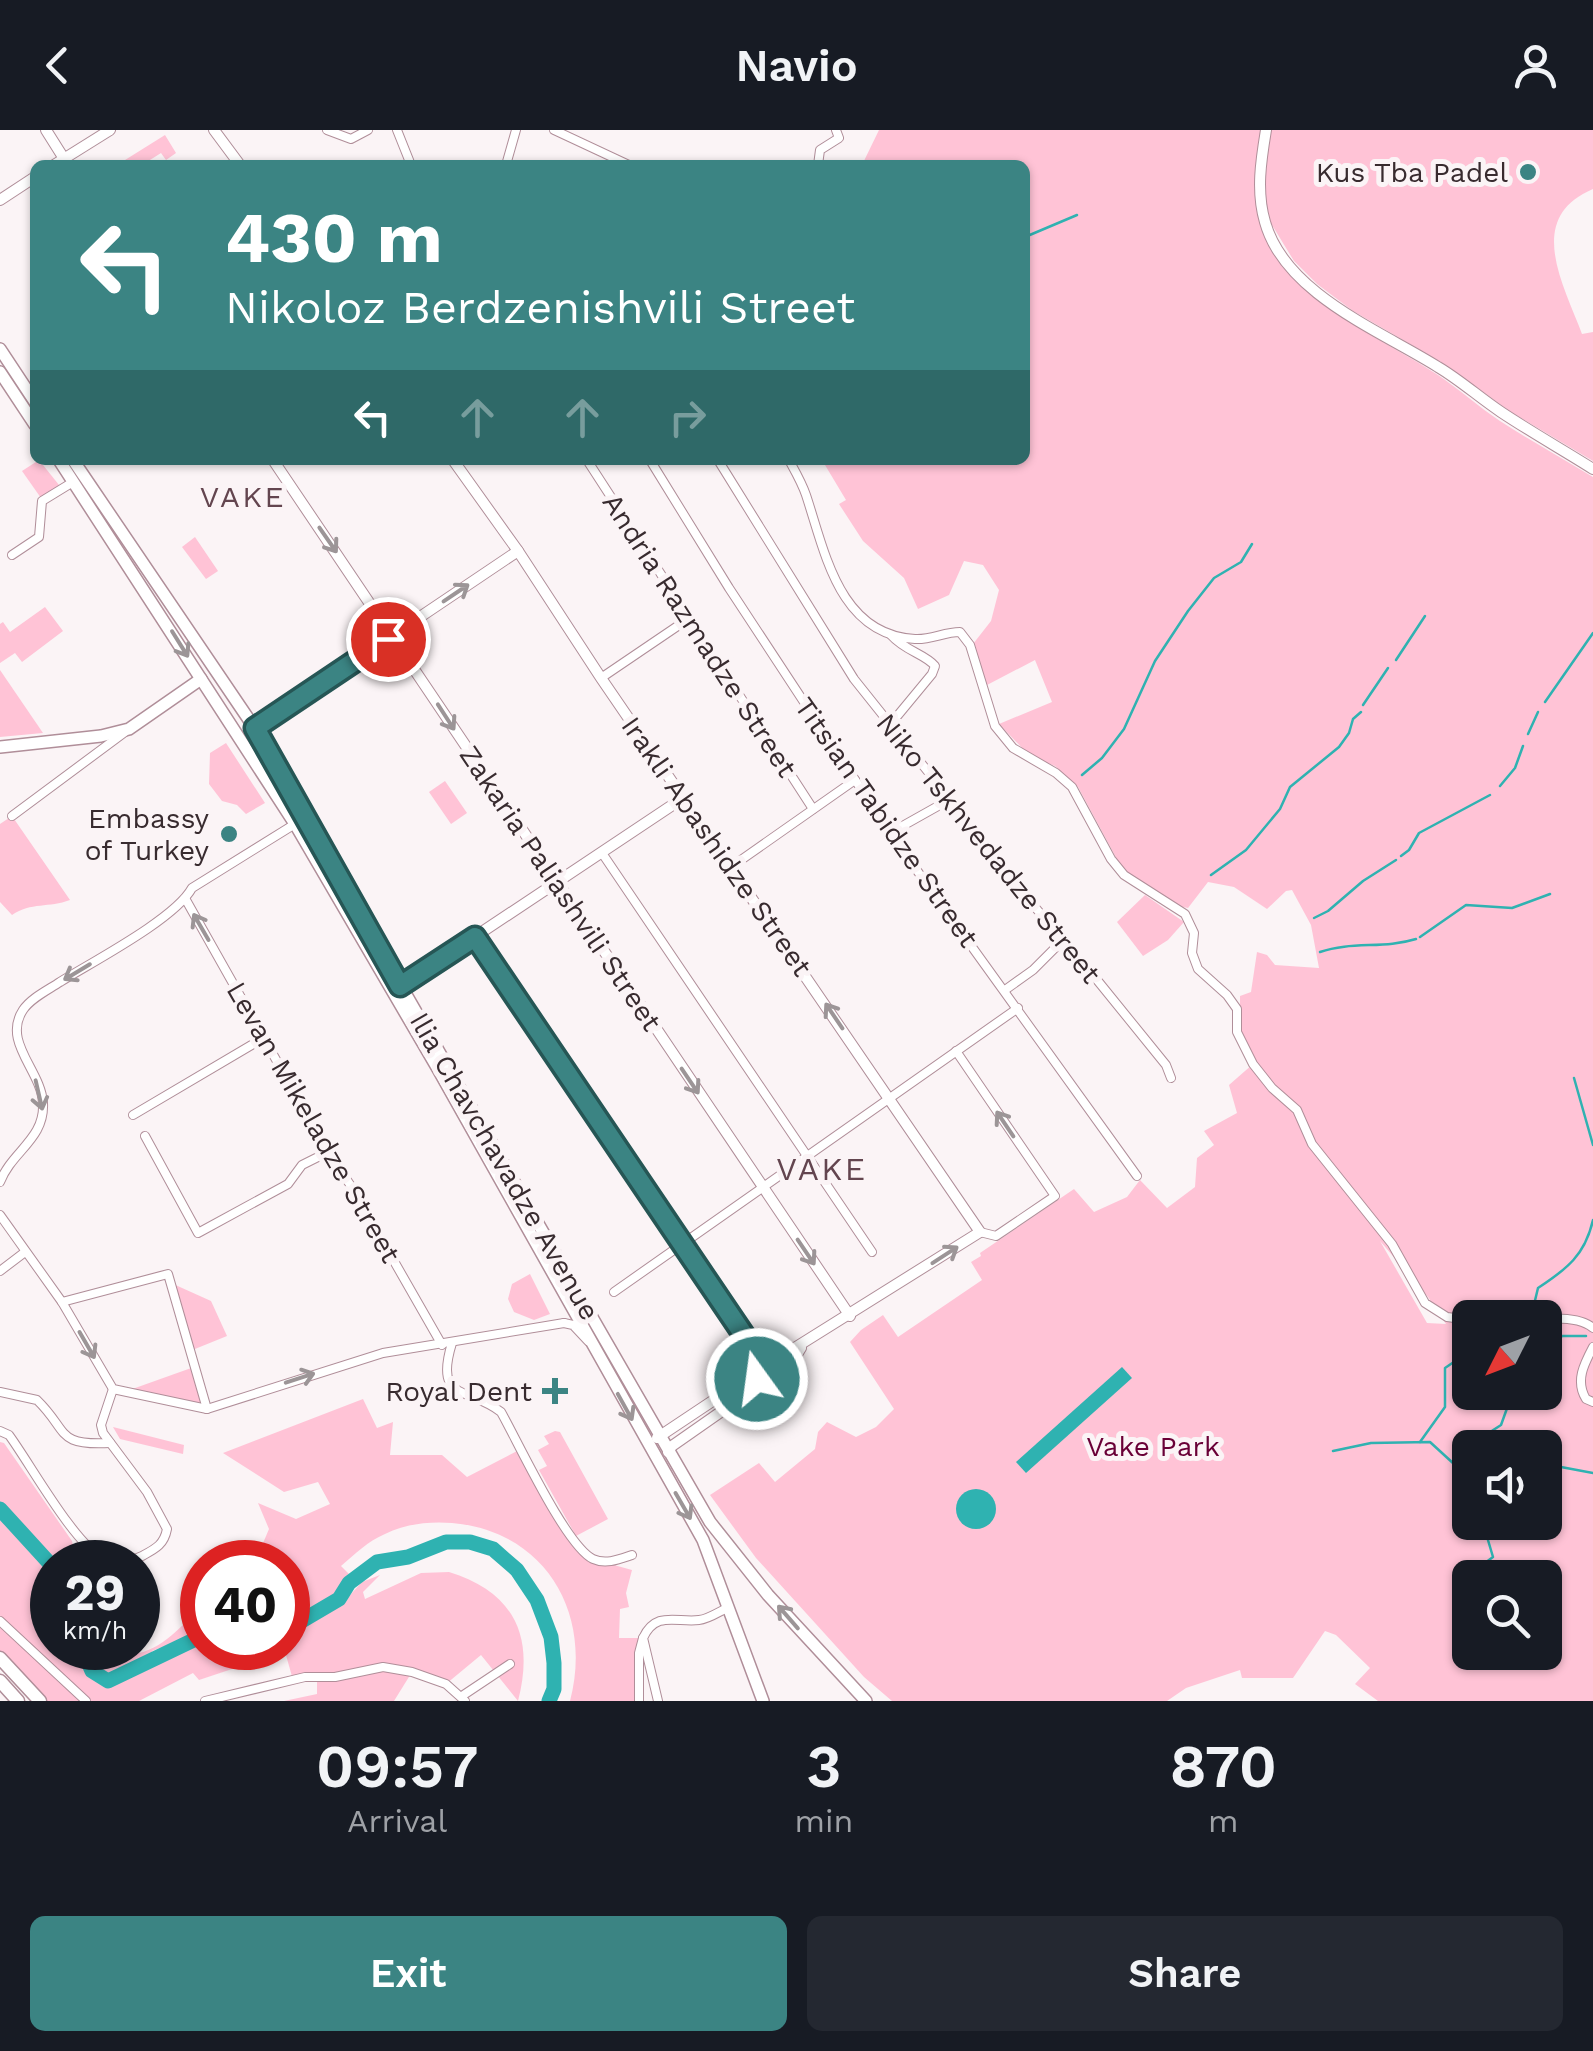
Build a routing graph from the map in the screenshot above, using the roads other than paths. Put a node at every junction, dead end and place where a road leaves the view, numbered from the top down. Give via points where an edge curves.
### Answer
1 (46, 130) edge
2 (110, 130) edge
3 (214, 130) edge
4 (327, 130) edge
5 (368, 130) edge
6 (398, 130) edge
7 (516, 130) edge
8 (554, 130) edge
9 (836, 130) edge
10 (1266, 130) edge
11 (61, 160) edge
12 (66, 160) edge
13 (236, 160) edge
14 (409, 160) edge
15 (507, 160) edge
16 (617, 160) edge
17 (819, 160) edge
18 (30, 180) edge
19 (0, 200) edge
20 (0, 350) edge
21 (0, 372) edge
22 (5, 389) edge
23 (30, 395) edge
24 (30, 418) edge
25 (276, 465) edge
26 (456, 465) edge
27 (590, 465) edge
28 (653, 465) edge
29 (721, 465) edge
30 (792, 465) edge
31 (77, 469) edge
32 (1593, 469) edge
33 (518, 551) junction
34 (12, 556) dead end
35 (688, 619) junction
36 (891, 634) junction
37 (394, 635) junction
38 (601, 678) junction
39 (201, 679) junction
40 (890, 726) junction
41 (257, 727) junction
42 (129, 729) junction
43 (0, 747) edge
44 (855, 780) junction
45 (682, 798) junction
46 (947, 801) junction
47 (813, 809) junction
48 (12, 816) dead end
49 (296, 824) junction
50 (890, 834) junction
51 (602, 852) junction
52 (730, 867) junction
53 (558, 884) junction
54 (186, 900) junction
55 (475, 937) junction
56 (1063, 940) junction
57 (396, 989) junction
58 (1005, 990) junction
59 (1018, 1008) junction
60 (265, 1037) junction
61 (956, 1051) junction
62 (1171, 1078) dead end
63 (888, 1097) junction
64 (133, 1115) dead end
65 (145, 1136) dead end
66 (328, 1152) junction
67 (808, 1155) junction
68 (1137, 1176) dead end
69 (0, 1182) edge
70 (762, 1188) junction
71 (0, 1215) edge
72 (980, 1232) junction
73 (683, 1244) junction
74 (25, 1252) junction
75 (872, 1252) dead end
76 (0, 1271) edge
77 (614, 1292) dead end
78 (62, 1302) junction
79 (570, 1307) junction
80 (850, 1316) junction
81 (1452, 1318) edge
82 (1562, 1318) edge
83 (564, 1323) junction
84 (1593, 1328) edge
85 (588, 1341) junction
86 (447, 1344) junction
87 (1593, 1347) edge
88 (766, 1369) junction
89 (113, 1389) junction
90 (0, 1392) edge
91 (1593, 1402) edge
92 (207, 1408) junction
93 (0, 1431) edge
94 (659, 1436) junction
95 (110, 1443) junction
96 (651, 1452) junction
97 (668, 1452) junction
98 (632, 1555) dead end
99 (729, 1607) junction
100 (0, 1621) edge
101 (643, 1638) junction
102 (0, 1658) edge
103 (510, 1664) dead end
104 (0, 1682) edge
105 (463, 1698) edge
106 (18, 1701) edge
107 (40, 1701) edge
108 (86, 1701) edge
109 (205, 1701) edge
110 (639, 1701) edge
111 (658, 1701) edge
112 (763, 1701) edge
113 (866, 1701) edge

1 - 11 street
2 - 12 street
3 - 13 street
4 - 5 street via 351,139
6 - 14 street
7 - 15 street
8 - 16 street
9 - 17 street via 839,138 820,150
10 - 32 street via 1260,192 1265,223 1297,274 1350,317
18 - 19 street
20 - 23 main road
21 - 22 main road
22 - 24 main road
25 -> 37 street, Zakaria Paliashvili Street
26 - 33 street, Irakli Abashidze Street
27 - 35 street, Andria Razmadze Street
28 - 44 street, Titsian Tabidze Street
29 - 40 street, Niko Tskhvedadze Street
30 - 36 street via 832,577 852,608
31 - 34 street via 42,501 38,537
31 -> 39 main road, Ilia Chavchavadze Avenue
31 - 41 main road, Ilia Chavchavadze Avenue
37 -> 33 street
33 - 38 street, Irakli Abashidze Street
35 - 38 street
35 - 47 street, Andria Razmadze Street
36 - 40 street via 935,666
36 - 81 street via 930,639 960,632 995,726 1014,748 1072,787 1124,875 1185,914 1198,970 1237,1009 1241,1046 1297,1110 1312,1144 1405,1262 1425,1302
37 - 41 street
37 -> 53 street, Zakaria Paliashvili Street
38 - 45 street, Irakli Abashidze Street
39 - 42 main road
39 - 49 main road, Ilia Chavchavadze Avenue
40 - 46 street, Niko Tskhvedadze Street
41 - 57 main road, Ilia Chavchavadze Avenue
42 - 43 main road
42 - 48 street
44 - 47 street
44 - 50 street, Titsian Tabidze Street
45 - 51 street
45 - 52 street, Irakli Abashidze Street
46 - 50 street
46 - 56 street, Niko Tskhvedadze Street
47 - 52 street
49 - 54 street via 192,888
49 - 57 main road, Ilia Chavchavadze Avenue
50 - 58 street, Titsian Tabidze Street
51 - 53 street
51 - 67 street
63 -> 52 street, Irakli Abashidze Street
53 - 55 street
53 -> 70 street, Zakaria Paliashvili Street
60 -> 54 street, Levan Mikeladze Street
54 -> 69 street via 26,1004 16,1036 42,1093 42,1122
55 - 57 street
55 - 73 street
56 - 58 street
56 - 62 street, Niko Tskhvedadze Street
57 - 79 main road, Ilia Chavchavadze Avenue
57 - 94 main road, Ilia Chavchavadze Avenue
58 - 59 street, Titsian Tabidze Street
59 - 61 street
59 - 68 street, Titsian Tabidze Street
60 - 64 street
60 - 66 street, Levan Mikeladze Street
61 - 63 street
72 -> 61 street via 996,1236 1055,1196
63 - 67 street
63 - 72 street, Irakli Abashidze Street
65 - 66 street via 198,1232 288,1184 302,1166
66 - 86 street, Levan Mikeladze Street
67 - 70 street
67 - 75 street
70 - 73 street
70 -> 80 street, Zakaria Paliashvili Street
71 - 74 street
80 -> 72 street
73 - 77 street
73 - 88 street
74 - 76 street
74 - 78 street
78 -> 89 street
78 - 92 street via 168,1274
79 - 83 street
79 - 85 main road, Ilia Chavchavadze Avenue
80 - 88 street
82 - 84 street
83 - 85 street
83 - 86 street
85 -> 96 main road, Ilia Chavchavadze Avenue
92 -> 86 street via 377,1354
86 - 98 street via 447,1382 501,1412 574,1540 592,1558 608,1562
87 - 91 street via 1580,1384
88 - 94 street
88 - 97 street via 772,1382
89 - 92 street
89 - 95 street via 100,1425
90 - 95 street via 37,1400 71,1440
93 - 95 street via 87,1544 105,1560 122,1562 160,1545 167,1530
94 - 96 street
94 - 97 main road, Ilia Chavchavadze Avenue
96 -> 99 main road, Ilia Chavchavadze Avenue via 702,1540
113 -> 97 main road, Ilia Chavchavadze Avenue via 724,1542
99 - 101 street via 699,1620 654,1623
99 - 112 main road, Ilia Chavchavadze Avenue
100 - 108 street
101 - 110 street
101 - 111 street
102 - 107 main road
103 - 105 street
104 - 106 main road
105 - 109 street via 431,1678 383,1667

